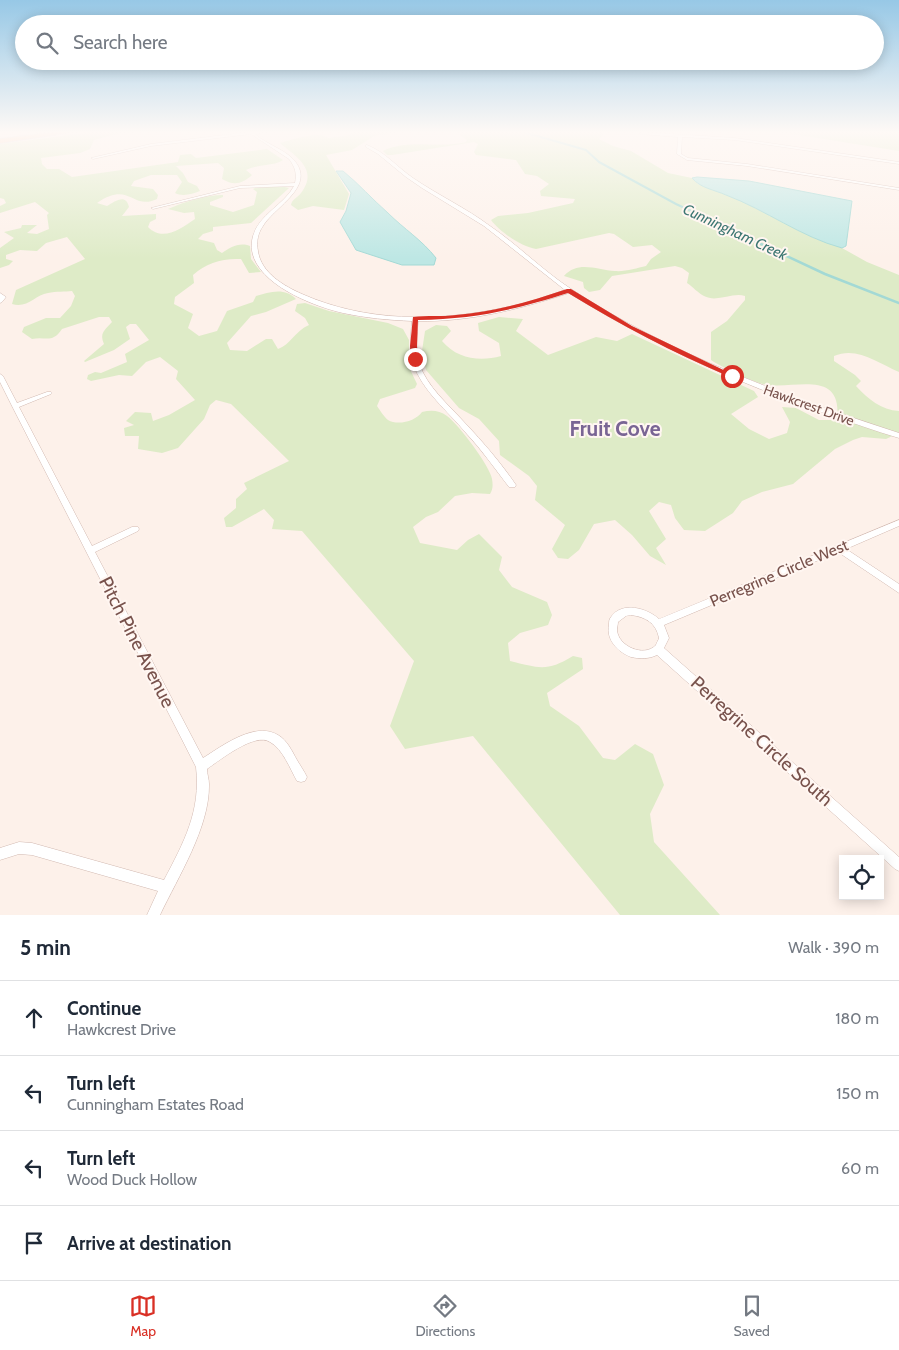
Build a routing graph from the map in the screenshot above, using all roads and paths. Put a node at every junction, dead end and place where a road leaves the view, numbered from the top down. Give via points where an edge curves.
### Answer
1 (298, 174) edge
2 (405, 174) edge
3 (798, 174) edge
4 (297, 184) junction
5 (899, 189) edge
6 (153, 208) dead end
7 (569, 291) junction
8 (0, 295) edge
9 (0, 301) edge
10 (415, 319) junction
11 (0, 376) edge
12 (49, 393) dead end
13 (15, 406) junction
14 (899, 436) edge
15 (512, 485) dead end
16 (899, 523) edge
17 (135, 529) dead end
18 (839, 548) junction
19 (90, 551) junction
20 (899, 589) edge
21 (658, 624) junction
22 (659, 650) junction
23 (201, 766) junction
24 (301, 777) dead end
25 (0, 854) edge
26 (899, 865) edge
27 (166, 887) junction
28 (153, 915) edge

1 - 4 street
2 - 7 street, Hawkcrest Drive via 484,223
3 - 5 street
4 - 6 street via 240,187
4 - 10 street via 257,231 255,250 261,266 299,295 329,306 376,316
7 - 10 street via 489,313
7 - 14 street, Hawkcrest Drive via 630,328 695,360 770,391
8 - 9 street via 3,297
10 - 15 street via 413,346 422,376
11 - 13 street, Pitch Pine Avenue
12 - 13 street
13 - 19 street, Pitch Pine Avenue
16 - 18 street, Perregrine Circle West
17 - 19 street
18 - 20 street
18 - 21 street, Perregrine Circle West
19 - 23 street, Pitch Pine Avenue
21 - 22 street via 664,638
21 - 22 street via 646,614 631,611 614,620 612,632 616,642 628,652 652,654
22 - 26 street, Perregrine Circle South
23 - 24 street via 251,737 266,735 278,742
23 - 27 street, Pitch Pine Avenue via 204,794 200,813
25 - 27 street via 19,848 32,849
27 - 28 street, Pitch Pine Avenue

